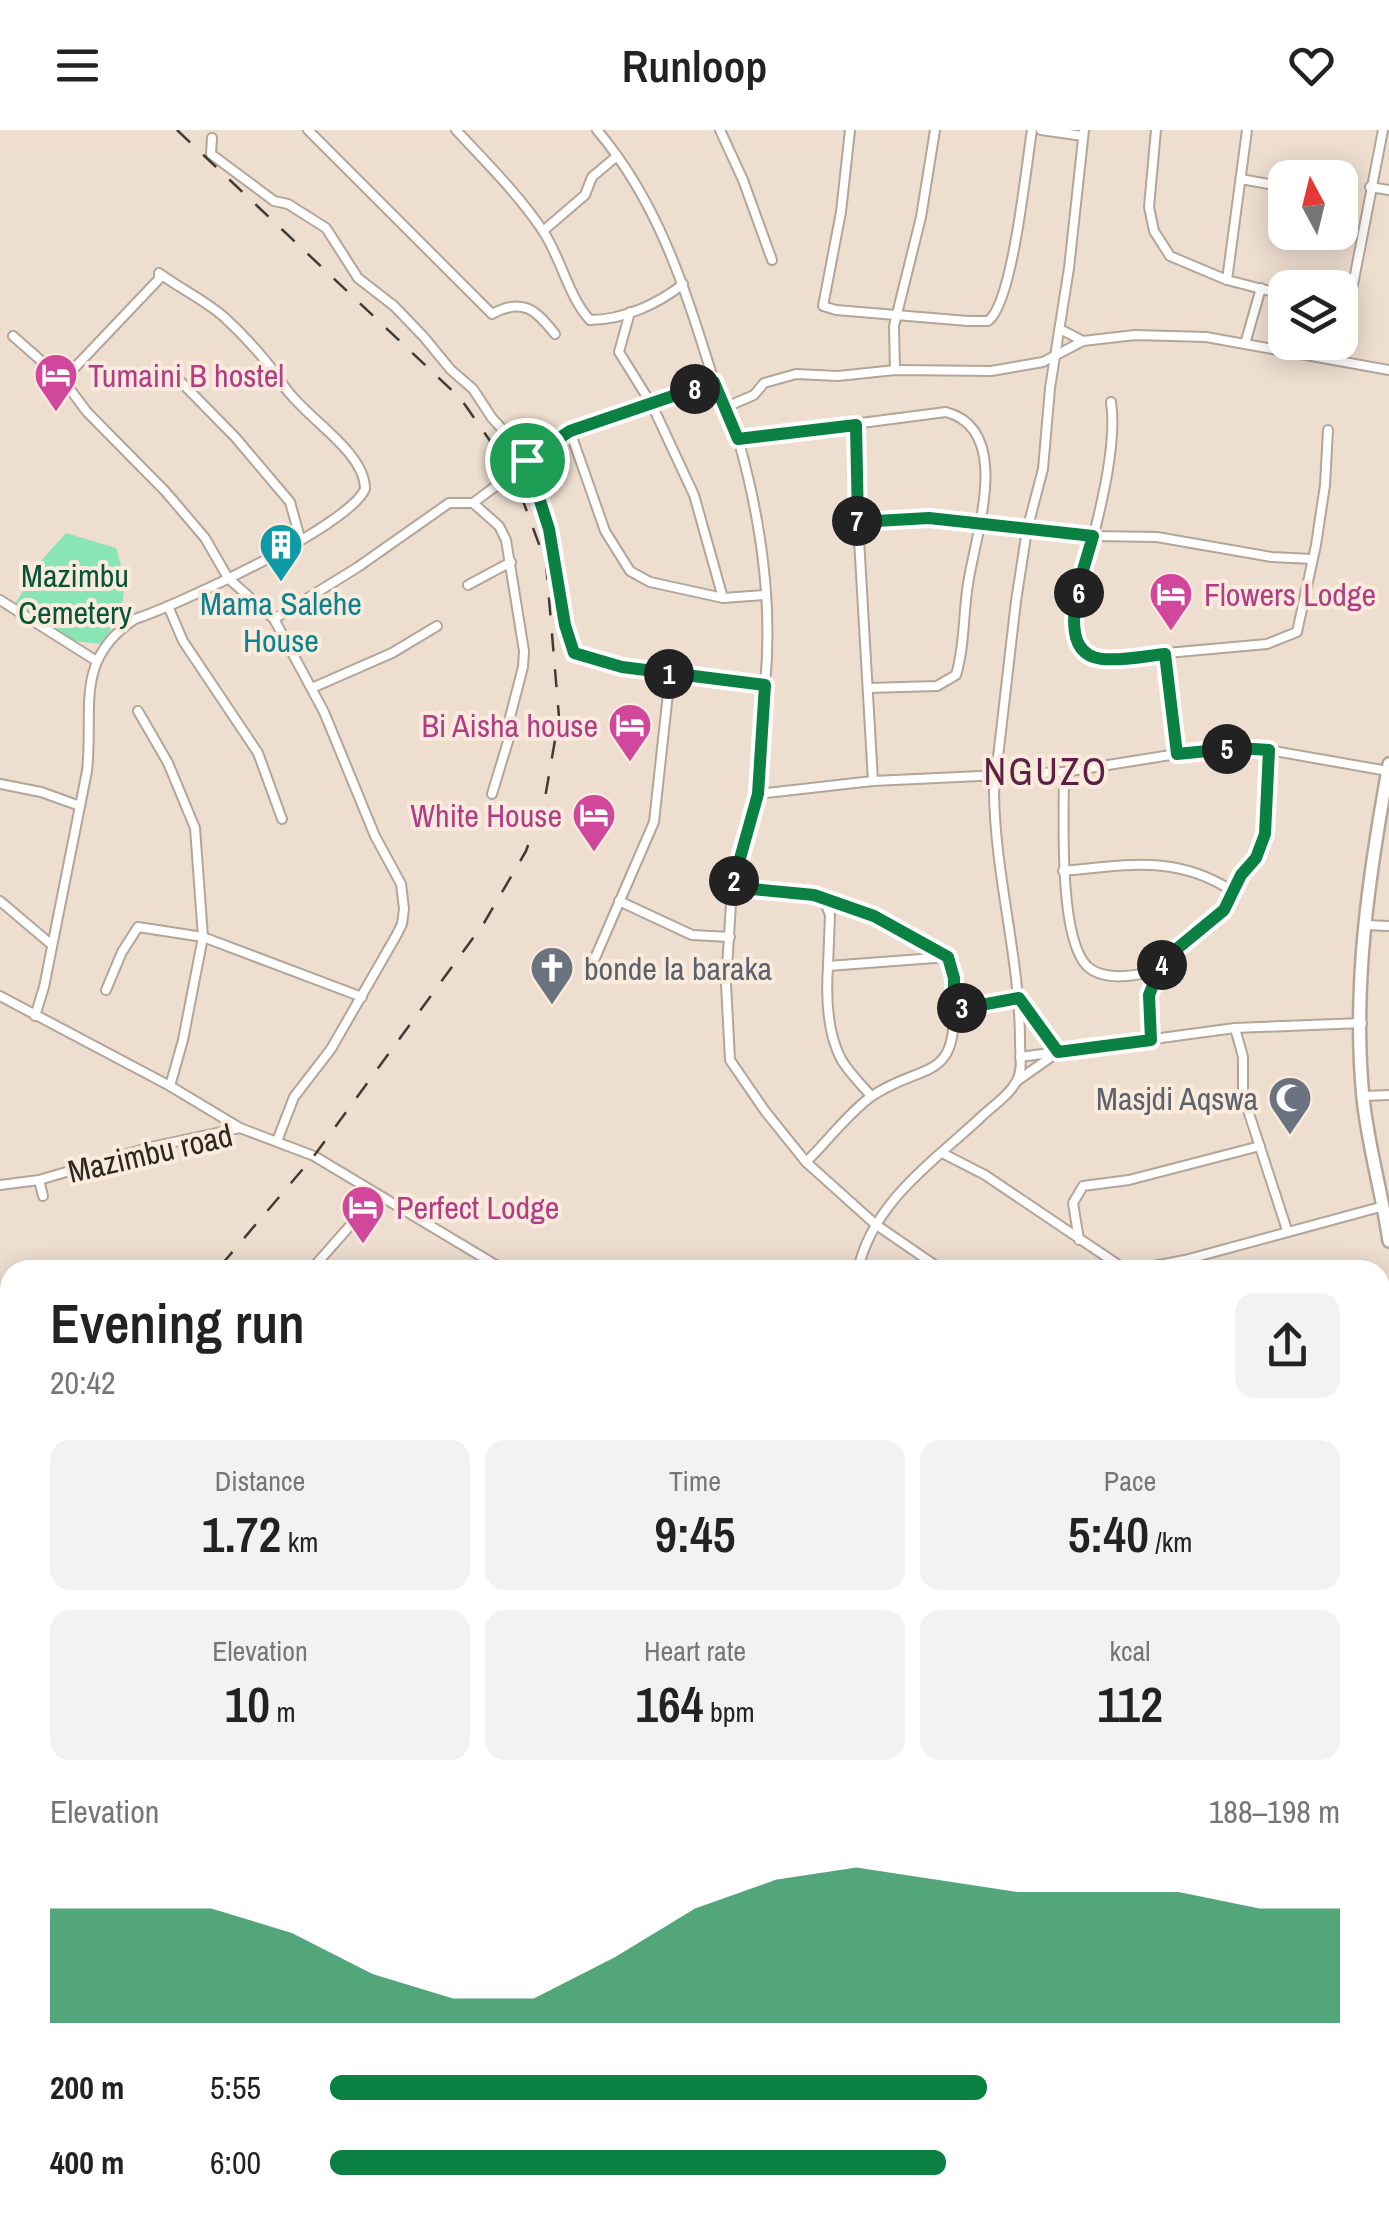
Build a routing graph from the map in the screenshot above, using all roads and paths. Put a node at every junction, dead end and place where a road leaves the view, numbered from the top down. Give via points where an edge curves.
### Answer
1 (308, 130) edge
2 (456, 130) edge
3 (598, 130) edge
4 (720, 130) edge
5 (850, 130) edge
6 (935, 130) edge
7 (1032, 130) edge
8 (1042, 130) edge
9 (1156, 130) edge
10 (1247, 130) edge
11 (1383, 130) edge
12 (1084, 133) edge
13 (212, 138) dead end
14 (617, 156) junction
15 (1241, 179) junction
16 (1268, 184) edge
17 (1370, 187) junction
18 (1389, 190) edge
19 (543, 232) junction
20 (772, 260) dead end
21 (1355, 270) edge
22 (1227, 280) junction
23 (684, 284) junction
24 (1261, 288) junction
25 (1268, 290) edge
26 (631, 311) junction
27 (899, 314) junction
28 (1060, 329) junction
29 (555, 334) dead end
30 (13, 336) dead end
31 (1084, 341) junction
32 (1245, 344) junction
33 (1056, 354) junction
34 (895, 370) junction
35 (1389, 370) edge
36 (63, 380) junction
37 (180, 380) dead end
38 (714, 382) junction
39 (1110, 402) dead end
40 (652, 405) junction
41 (726, 407) junction
42 (856, 425) junction
43 (1328, 430) dead end
44 (570, 431) junction
45 (738, 439) junction
46 (527, 460) junction
47 (474, 503) junction
48 (858, 522) junction
49 (980, 526) junction
50 (1027, 530) junction
51 (1093, 536) junction
52 (300, 538) junction
53 (1312, 559) junction
54 (512, 562) junction
55 (228, 578) junction
56 (468, 585) dead end
57 (765, 594) junction
58 (724, 598) junction
59 (0, 600) edge
60 (168, 606) junction
61 (274, 619) junction
62 (437, 626) dead end
63 (1165, 654) junction
64 (95, 660) junction
65 (670, 674) junction
66 (765, 685) junction
67 (312, 688) junction
68 (868, 688) junction
69 (138, 711) dead end
70 (1269, 750) junction
71 (1177, 754) junction
72 (1388, 767) edge
73 (1064, 772) junction
74 (996, 777) junction
75 (874, 781) junction
76 (0, 784) edge
77 (492, 794) dead end
78 (758, 794) junction
79 (80, 806) junction
80 (282, 819) dead end
81 (1063, 871) junction
82 (732, 887) junction
83 (1234, 892) junction
84 (824, 900) junction
85 (0, 902) edge
86 (619, 902) junction
87 (1362, 925) junction
88 (1389, 926) edge
89 (203, 936) junction
90 (730, 937) junction
91 (52, 946) junction
92 (948, 957) junction
93 (592, 965) dead end
94 (828, 966) junction
95 (1155, 971) junction
96 (106, 990) dead end
97 (0, 996) edge
98 (362, 997) junction
99 (1019, 998) junction
100 (954, 1010) junction
101 (35, 1016) junction
102 (1362, 1023) junction
103 (1235, 1028) junction
104 (1151, 1040) junction
105 (1058, 1052) junction
106 (1020, 1057) junction
107 (1017, 1081) junction
108 (170, 1086) junction
109 (1389, 1095) edge
110 (872, 1096) junction
111 (1363, 1096) junction
112 (240, 1128) junction
113 (277, 1141) junction
114 (1260, 1146) junction
115 (942, 1153) junction
116 (806, 1162) junction
117 (39, 1180) junction
118 (0, 1185) edge
119 (377, 1195) junction
120 (43, 1196) dead end
121 (1384, 1206) junction
122 (875, 1224) junction
123 (1287, 1230) junction
124 (1079, 1240) junction
125 (1389, 1241) edge
126 (321, 1260) edge
127 (487, 1260) edge
128 (862, 1260) edge
129 (927, 1260) edge
130 (1113, 1260) edge
131 (1185, 1260) edge

1 - 29 street via 492,314 521,306 536,310
2 - 19 street
3 - 14 street
4 - 20 street
5 - 27 street via 823,306
6 - 27 street
7 - 27 street via 996,315 968,321
8 - 12 street
9 - 22 street via 1154,232 1178,262
10 - 15 street
11 - 17 street
12 - 28 street
13 - 46 street via 211,154 224,165 274,202 326,228 358,278 473,389
14 - 19 street
14 - 23 street via 658,220
15 - 16 street
15 - 22 street
17 - 18 street
17 - 21 street
19 - 26 street via 590,320
22 - 24 street
23 - 26 street
23 - 38 street
24 - 25 street
24 - 32 street
26 - 40 street via 618,352
27 - 34 street
28 - 31 street
28 - 33 street
30 - 36 street
31 - 32 street via 1169,334
31 - 33 street
32 - 35 street
33 - 34 street via 992,371
33 - 50 street via 1043,468
34 - 41 street via 796,374
36 - 52 street via 159,273 220,314 363,475 366,489 358,501
36 - 55 street via 165,490
37 - 52 street via 290,502
38 - 40 street
38 - 41 street
39 - 51 street via 1112,430
40 - 44 street
40 - 58 street via 694,495
41 - 45 street
42 - 45 street
42 - 48 street
42 - 49 street via 946,412 963,417 982,444
43 - 53 street
44 - 46 street
44 - 58 street via 605,531 630,572
45 - 57 street
46 - 47 street
46 - 65 street via 549,529 574,653
47 - 54 street via 498,526
47 - 61 street via 449,503
48 - 49 street via 929,518
48 - 68 street
49 - 50 street
49 - 68 street via 956,675 937,686
50 - 51 street
50 - 74 street
51 - 53 street via 1157,537
51 - 63 street via 1074,618 1076,644 1100,659
52 - 55 street
53 - 63 street via 1297,632 1267,644
54 - 56 street
54 - 77 street via 523,666
55 - 60 street
55 - 61 street
57 - 58 street
57 - 66 street
59 - 64 street
60 - 64 street via 119,630
60 - 80 street via 182,641 258,754
61 - 67 street
62 - 67 street
63 - 71 street
64 - 79 street
65 - 66 street
65 - 86 street via 654,822
66 - 78 street
67 - 98 street via 403,892 402,924
68 - 75 street
69 - 89 street via 195,828
70 - 71 street
70 - 72 street
70 - 83 street via 1265,834
71 - 73 street
72 - 87 street
73 - 74 street
73 - 81 street
74 - 75 street
74 - 99 street via 994,823
75 - 78 street
76 - 79 street
78 - 82 street
79 - 91 street
81 - 83 street via 1170,866 1209,875
81 - 95 street via 1072,932 1086,966 1109,976
82 - 84 street
82 - 90 street
83 - 95 street via 1224,910
84 - 92 street via 874,916
84 - 94 street via 830,914
85 - 91 street
86 - 90 street via 692,935
86 - 93 street
87 - 88 street
87 - 102 street
89 - 96 street via 138,927
89 - 98 street
89 - 108 street
90 - 116 street via 730,1060
91 - 101 street
92 - 94 street
92 - 100 street
94 - 110 street via 826,993 841,1059
95 - 104 street
97 - 101 street
98 - 113 street via 294,1097
99 - 100 street
99 - 105 street
99 - 106 street
100 - 110 street via 950,1050 940,1064
101 - 108 street
102 - 103 street
102 - 111 street
103 - 104 street
103 - 114 street via 1243,1096
104 - 105 street
105 - 106 street
105 - 107 street
106 - 107 street
107 - 115 street
108 - 112 street
109 - 111 street
110 - 116 street
111 - 121 street
112 - 113 street, Mazimbu road
112 - 117 street, Mazimbu road
113 - 119 street, Mazimbu road
114 - 123 street
114 - 124 street via 1083,1186 1073,1202
115 - 122 street
115 - 124 street
116 - 122 street
117 - 118 street, Mazimbu road
117 - 120 street
119 - 126 street
119 - 127 street, Mazimbu road
121 - 123 street
121 - 125 street
122 - 128 street
122 - 129 street
123 - 131 street
124 - 130 street

